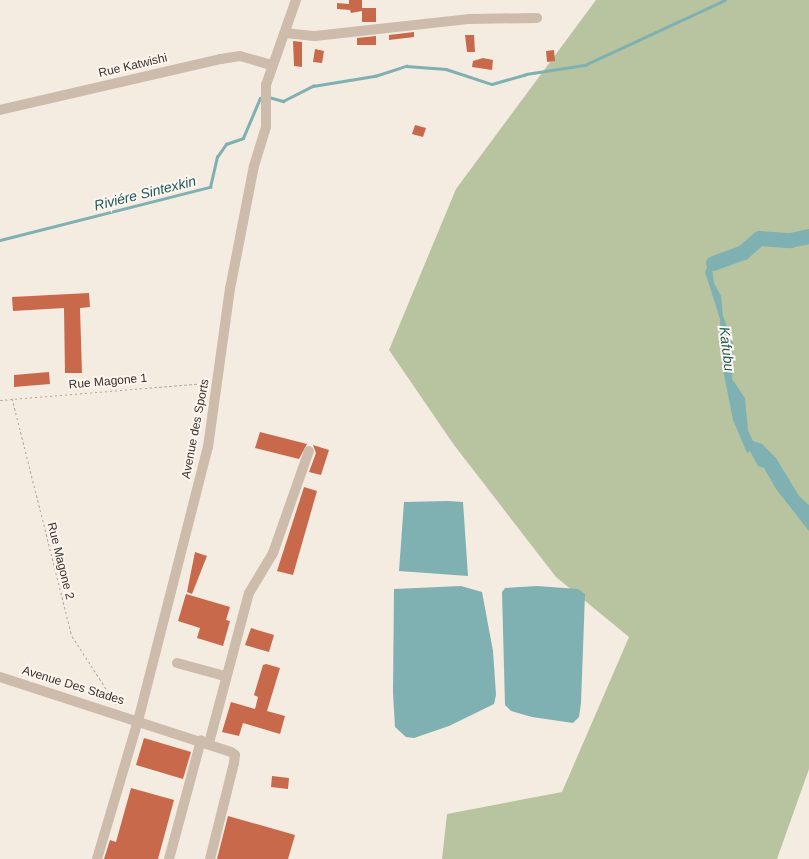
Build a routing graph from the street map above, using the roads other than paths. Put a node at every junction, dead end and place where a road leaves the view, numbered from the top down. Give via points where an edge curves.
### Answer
1 (296, 0) edge
2 (537, 18) dead end
3 (285, 33) junction
4 (271, 65) junction
5 (0, 110) edge
6 (309, 451) dead end
7 (177, 663) dead end
8 (226, 676) junction
9 (0, 677) edge
10 (138, 721) junction
11 (205, 742) junction
12 (97, 859) edge
13 (169, 859) edge
14 (210, 859) edge

1 - 3 street, Avenue des Sports
2 - 3 street via 470,20 314,36
3 - 4 street, Avenue des Sports
4 - 5 street, Rue Katwishi via 240,56 221,59
4 - 10 street, Avenue des Sports via 266,85 266,127 254,166 230,289 208,447
6 - 8 street via 273,553 249,594
7 - 8 street
8 - 11 street
9 - 10 street, Avenue Des Stades
10 - 11 street, Avenue Des Stades
10 - 12 street, Avenue des Sports
11 - 13 street
11 - 14 street, Avenue Des Stades via 236,756

